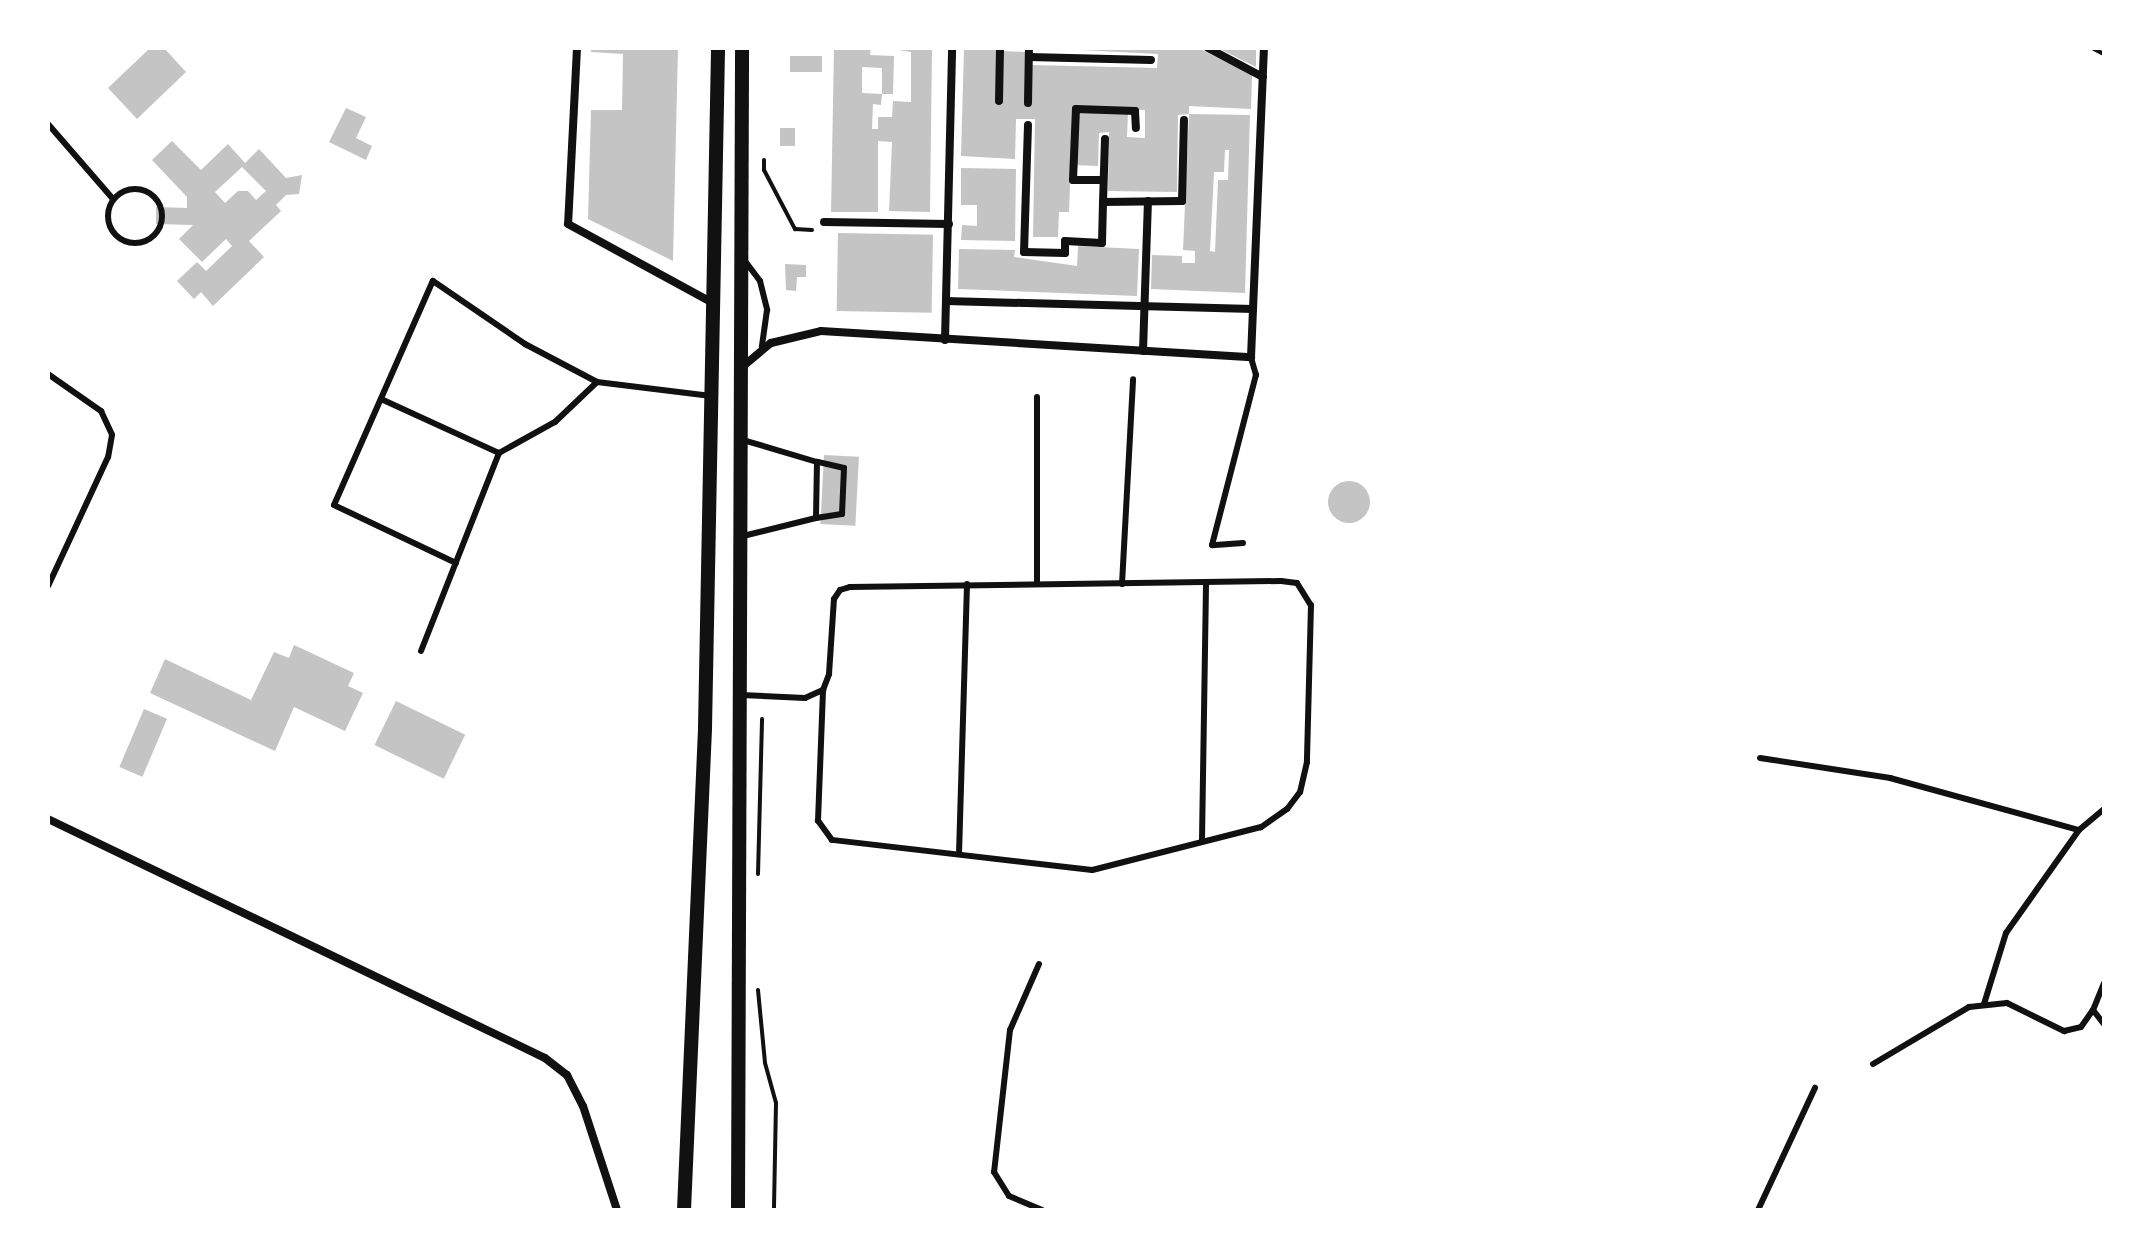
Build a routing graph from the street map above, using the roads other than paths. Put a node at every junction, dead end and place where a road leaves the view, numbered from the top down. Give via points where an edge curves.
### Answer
1 (577, 48) edge
2 (718, 48) edge
3 (742, 48) edge
4 (952, 48) edge
5 (1000, 48) edge
6 (1208, 48) edge
7 (1264, 48) edge
8 (1029, 52) edge
9 (1151, 60) dead end
10 (1263, 77) junction
11 (999, 101) dead end
12 (1028, 103) dead end
13 (1184, 120) dead end
14 (48, 124) edge
15 (1028, 125) dead end
16 (1136, 128) dead end
17 (1105, 139) dead end
18 (1103, 180) junction
19 (113, 199) junction
20 (1148, 201) junction
21 (1103, 202) junction
22 (949, 224) junction
23 (824, 226) road end
24 (741, 255) junction
25 (946, 301) junction
26 (713, 303) junction
27 (1145, 305) junction
28 (1253, 309) junction
29 (945, 340) junction
30 (762, 347) junction
31 (1143, 351) junction
32 (1251, 357) junction
33 (740, 369) junction
34 (48, 374) edge
35 (1133, 379) dead end
36 (597, 382) junction
37 (711, 396) junction
38 (1037, 397) dead end
39 (381, 399) junction
40 (739, 439) junction
41 (499, 453) junction
42 (817, 462) junction
43 (816, 518) junction
44 (739, 537) junction
45 (1243, 543) dead end
46 (456, 563) junction
47 (1037, 583) junction
48 (1206, 583) junction
49 (967, 584) junction
50 (1122, 584) junction
51 (48, 586) edge
52 (421, 651) dead end
53 (823, 690) junction
54 (737, 695) junction
55 (1760, 758) dead end
56 (2104, 809) edge
57 (48, 819) edge
58 (2079, 830) junction
59 (1202, 840) junction
60 (959, 854) junction
61 (1039, 964) dead end
62 (2104, 983) edge
63 (1984, 1004) junction
64 (2093, 1010) junction
65 (2104, 1024) edge
66 (1873, 1064) dead end
67 (1815, 1088) dead end
68 (617, 1210) edge
69 (684, 1210) edge
70 (738, 1210) edge
71 (1042, 1210) edge
72 (1758, 1210) edge

1 - 26 street via 568,224
2 - 26 street
3 - 24 street
4 - 22 street
5 - 11 street
6 - 10 street
7 - 10 street
8 - 9 street
8 - 12 street
10 - 28 street
13 - 20 street via 1182,201
14 - 19 lane
15 - 21 street via 1024,252 1065,253 1065,241 1102,243
16 - 18 street via 1135,111 1076,109 1073,180
17 - 18 street
18 - 21 street
19 - 19 lane via 108,217 115,234 138,243 154,235 162,211 153,195 129,189
20 - 21 street
20 - 27 street
22 - 23 street
22 - 25 street
24 - 30 lane via 760,281 767,310
24 - 33 street
25 - 27 street
25 - 29 street
26 - 37 street
27 - 28 street
27 - 31 street
28 - 32 street
29 - 30 street via 821,331
29 - 31 street
30 - 33 street
31 - 32 street
32 - 45 lane via 1256,375 1212,545
33 - 40 street
34 - 51 lane via 101,411 112,435 108,457
35 - 50 lane
36 - 37 lane
36 - 39 lane via 525,344 433,281
36 - 41 lane via 555,422
37 - 69 street via 704,744
38 - 47 lane
39 - 41 lane
39 - 46 lane via 334,505
40 - 42 lane
40 - 44 street
41 - 46 lane
42 - 43 lane
42 - 43 lane via 844,468 842,514
43 - 44 lane
44 - 54 street
46 - 52 lane
47 - 49 lane
47 - 50 lane
48 - 50 lane
48 - 59 lane
48 - 59 lane via 1297,583 1311,605 1307,762 1300,792 1275,821
49 - 53 lane via 840,590 832,612 829,674
49 - 60 lane
53 - 54 lane via 805,698
53 - 60 lane via 822,832 849,844
54 - 70 street
55 - 58 lane via 1890,778
56 - 58 lane
57 - 68 street via 545,1058 567,1075 583,1106
58 - 63 lane via 2006,933
59 - 60 lane via 1092,870
61 - 71 lane via 1010,1030 994,1172 1009,1196
62 - 64 lane
63 - 64 lane via 2007,1003 2064,1031 2081,1027
63 - 66 lane via 1969,1007
64 - 65 lane
67 - 72 lane

